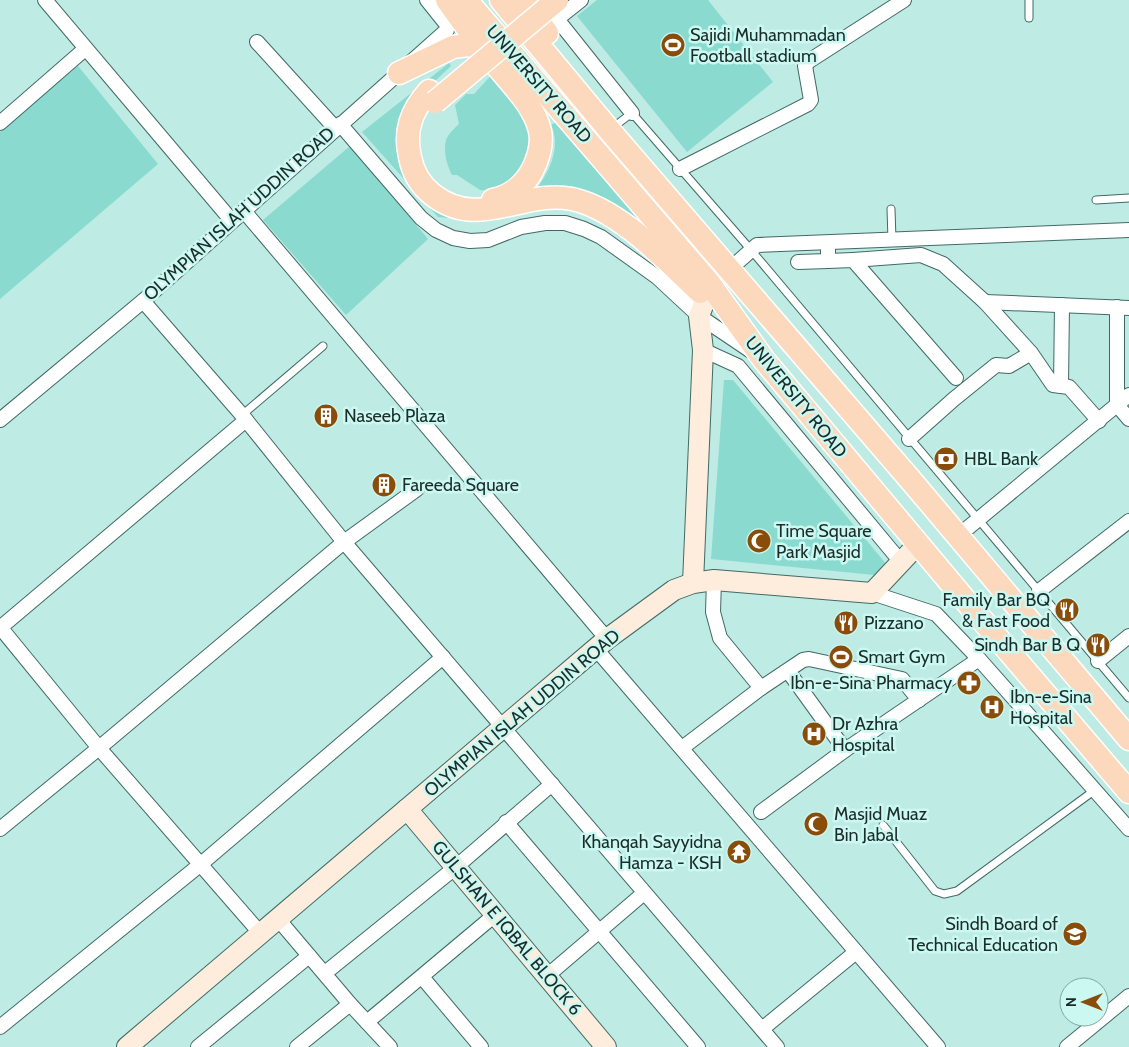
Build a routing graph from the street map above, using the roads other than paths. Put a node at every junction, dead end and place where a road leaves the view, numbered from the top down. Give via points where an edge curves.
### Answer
1 (44, 0) edge
2 (427, 0) edge
3 (447, 0) edge
4 (466, 0) edge
5 (501, 0) edge
6 (523, 0) edge
7 (538, 0) edge
8 (557, 0) edge
9 (581, 0) edge
10 (904, 0) edge
11 (1029, 0) edge
12 (1029, 18) dead end
13 (257, 42) dead end
14 (483, 48) junction
15 (85, 49) junction
16 (399, 73) junction
17 (432, 97) junction
18 (632, 113) junction
19 (0, 123) edge
20 (338, 126) junction
21 (610, 131) junction
22 (680, 169) junction
23 (1129, 198) edge
24 (1096, 200) dead end
25 (891, 208) dead end
26 (244, 211) junction
27 (232, 221) junction
28 (1129, 230) edge
29 (892, 240) junction
30 (828, 243) junction
31 (751, 250) junction
32 (853, 260) junction
33 (828, 261) junction
34 (798, 262) dead end
35 (730, 269) junction
36 (705, 299) junction
37 (142, 301) junction
38 (984, 302) junction
39 (1062, 305) junction
40 (1123, 308) edge
41 (323, 346) dead end
42 (702, 350) junction
43 (1031, 353) junction
44 (956, 378) dead end
45 (1061, 386) junction
46 (1129, 395) edge
47 (1117, 405) junction
48 (244, 418) junction
49 (1129, 419) edge
50 (0, 420) edge
51 (1098, 421) junction
52 (910, 439) junction
53 (418, 489) dead end
54 (979, 519) junction
55 (1129, 521) edge
56 (958, 536) junction
57 (344, 542) junction
58 (918, 544) junction
59 (901, 562) junction
60 (714, 580) junction
61 (693, 582) junction
62 (1039, 591) junction
63 (872, 593) junction
64 (0, 627) edge
65 (1129, 636) edge
66 (601, 644) junction
67 (444, 657) junction
68 (980, 659) junction
69 (1098, 661) junction
70 (788, 671) junction
71 (761, 688) junction
72 (1129, 698) edge
73 (919, 700) junction
74 (504, 726) junction
75 (1129, 739) edge
76 (100, 748) junction
77 (682, 748) junction
78 (845, 750) junction
79 (552, 784) junction
80 (1096, 789) junction
81 (1129, 792) edge
82 (407, 809) junction
83 (761, 812) dead end
84 (506, 822) junction
85 (883, 825) dead end
86 (0, 828) edge
87 (1129, 829) edge
88 (202, 864) junction
89 (456, 867) junction
90 (644, 893) junction
91 (496, 914) junction
92 (278, 918) junction
93 (599, 930) junction
94 (261, 934) junction
95 (856, 952) junction
96 (309, 956) junction
97 (325, 973) junction
98 (422, 976) junction
99 (547, 976) junction
100 (1129, 996) edge
101 (350, 1004) junction
102 (367, 1022) junction
103 (0, 1027) edge
104 (762, 1029) junction
105 (127, 1047) edge
106 (198, 1047) edge
107 (297, 1047) edge
108 (390, 1047) edge
109 (481, 1047) edge
110 (606, 1047) edge
111 (698, 1047) edge
112 (777, 1047) edge
113 (938, 1047) edge
114 (1066, 1047) edge

1 - 15 street
2 - 16 street, OLYMPIAN ISLAH UDDIN ROAD via 448,25 448,30
3 - 14 main road
4 - 36 main road, UNIVERSITY ROAD
5 - 21 main road, UNIVERSITY ROAD
6 - 21 main road via 587,88
7 - 17 main road
8 - 17 main road, bridge
9 - 18 street via 557,20
10 - 22 street via 809,61 806,66 811,100 808,104
11 - 12 lane
13 - 20 street
14 - 16 main road via 453,47
14 - 17 main road via 531,110 540,130 541,146 536,162 518,189 504,197 474,203 450,197 437,187 428,176 418,152 418,137
15 - 19 street
15 - 27 street
16 - 20 street, OLYMPIAN ISLAH UDDIN ROAD
17 - 36 main road via 419,102 411,116 408,150 418,179 441,202 473,211 533,200 572,199 613,217 647,241
18 - 21 lane
18 - 22 lane
20 - 26 street, OLYMPIAN ISLAH UDDIN ROAD
20 - 36 street via 421,218 436,230 470,241 488,240 521,227 565,223 601,237 657,277
21 - 35 main road, UNIVERSITY ROAD
22 - 31 lane
23 - 24 lane
25 - 29 lane
26 - 27 street, OLYMPIAN ISLAH UDDIN ROAD
26 - 66 street
27 - 37 street, OLYMPIAN ISLAH UDDIN ROAD
28 - 29 street
29 - 30 street
30 - 31 street via 757,245
30 - 33 street
31 - 35 street
31 - 52 lane
32 - 33 street
32 - 38 street via 921,255 943,264
32 - 44 street
33 - 34 street
35 - 56 main road, UNIVERSITY ROAD
36 - 42 street
36 - 58 main road, UNIVERSITY ROAD via 764,360
37 - 48 street
37 - 50 street, OLYMPIAN ISLAH UDDIN ROAD
38 - 39 street
38 - 43 street
39 - 40 street
39 - 45 street
40 - 47 street
41 - 48 lane
42 - 59 street via 738,366
42 - 61 street
43 - 45 street via 1053,385
43 - 52 street via 1009,366 996,365
45 - 51 street via 1069,387
46 - 47 street
47 - 49 street
47 - 51 street
48 - 57 street
48 - 64 street
51 - 54 street
52 - 54 lane
53 - 57 street
54 - 56 street
54 - 62 lane
55 - 62 street
56 - 75 main road, UNIVERSITY ROAD
57 - 67 street
57 - 76 street
58 - 59 street
58 - 81 main road, UNIVERSITY ROAD
59 - 63 street
60 - 61 street, OLYMPIAN ISLAH UDDIN ROAD
60 - 63 street, OLYMPIAN ISLAH UDDIN ROAD
60 - 71 street via 713,612 720,638
61 - 66 street, OLYMPIAN ISLAH UDDIN ROAD via 674,590
62 - 69 lane
63 - 68 street via 936,614
64 - 76 street
65 - 69 street
66 - 74 street, OLYMPIAN ISLAH UDDIN ROAD
66 - 77 street
67 - 74 street
67 - 88 street
68 - 73 street
68 - 80 street
69 - 72 lane
70 - 71 street
70 - 73 street via 808,659 902,679
70 - 78 street
71 - 77 street
73 - 78 street
74 - 79 street
74 - 82 street, OLYMPIAN ISLAH UDDIN ROAD
76 - 86 street
76 - 88 street
77 - 95 street
78 - 83 street
79 - 84 street
79 - 90 street
80 - 85 lane via 957,891 944,894 935,891
80 - 87 street
82 - 89 street, GULSHAN E IQBAL BLOCK 6
82 - 92 street, OLYMPIAN ISLAH UDDIN ROAD
84 - 89 street
84 - 93 street
88 - 94 street
88 - 103 street
89 - 91 street, GULSHAN E IQBAL BLOCK 6
89 - 97 street
90 - 93 street
90 - 104 street
91 - 98 street
91 - 99 street, GULSHAN E IQBAL BLOCK 6
92 - 94 street, OLYMPIAN ISLAH UDDIN ROAD
92 - 96 street
93 - 99 street
93 - 111 street
94 - 105 street, OLYMPIAN ISLAH UDDIN ROAD
95 - 104 street
95 - 113 street
96 - 97 street
96 - 106 street
97 - 101 street
98 - 102 street
98 - 109 street
99 - 110 street, GULSHAN E IQBAL BLOCK 6
100 - 114 street
101 - 102 street
101 - 107 street
102 - 108 street
104 - 112 street

